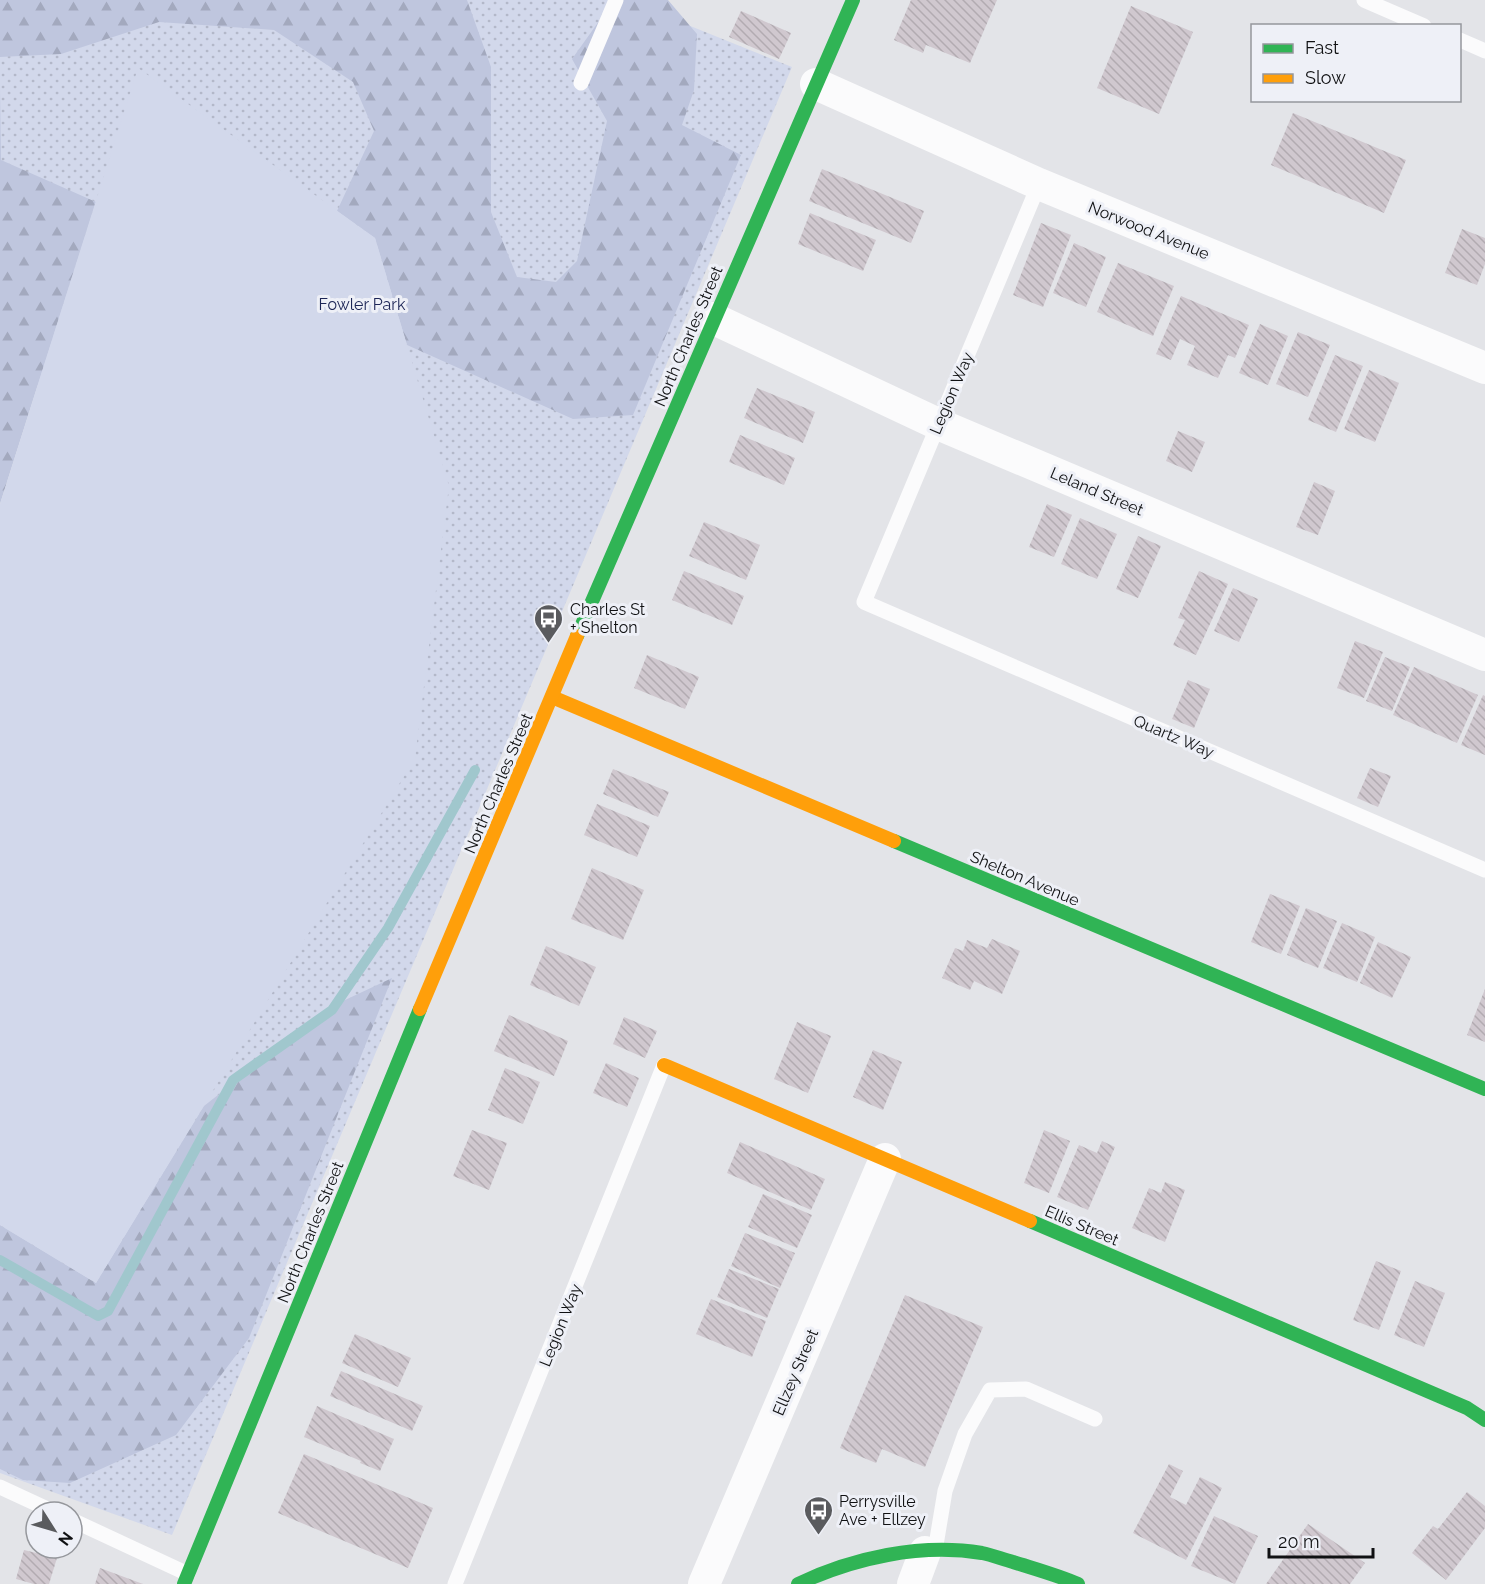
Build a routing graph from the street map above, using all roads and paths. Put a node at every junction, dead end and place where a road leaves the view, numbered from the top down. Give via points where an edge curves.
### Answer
1 (616, 0) edge
2 (853, 0) edge
3 (1364, 0) edge
4 (1419, 24) edge
5 (1461, 40) edge
6 (1485, 51) edge
7 (581, 83) dead end
8 (816, 84) junction
9 (1039, 184) junction
10 (712, 318) junction
11 (1485, 368) edge
12 (938, 424) junction
13 (864, 602) joint
14 (1485, 655) edge
15 (552, 697) junction
16 (1485, 870) edge
17 (664, 1065) joint
18 (1485, 1089) edge
19 (885, 1159) junction
20 (1095, 1419) dead end
21 (1485, 1420) edge
22 (0, 1487) edge
23 (28, 1500) edge
24 (84, 1527) edge
25 (930, 1551) junction
26 (186, 1579) edge
27 (455, 1584) edge
28 (704, 1584) edge
29 (798, 1584) edge
30 (914, 1584) edge
31 (1078, 1584) edge

1 - 7 lane
2 - 8 street, North Charles Street
3 - 4 lane
5 - 6 lane
8 - 9 street, Norwood Avenue
8 - 10 street, North Charles Street
9 - 11 street, Norwood Avenue
9 - 12 lane, Legion Way
10 - 12 street, Leland Street
10 - 15 street, North Charles Street
12 - 13 lane, Legion Way
12 - 14 street, Leland Street
13 - 16 lane, Quartz Way
15 - 18 street, Shelton Avenue
15 - 26 street, North Charles Street
17 - 19 street, Ellis Street
17 - 27 lane, Legion Way
19 - 21 street, Ellis Street via 1467,1408
19 - 28 street, Ellzey Street
20 - 25 lane via 1026,1389 990,1390 965,1434
22 - 23 lane
24 - 26 lane
25 - 29 street via 880,1556
25 - 30 street
25 - 31 street via 981,1553

